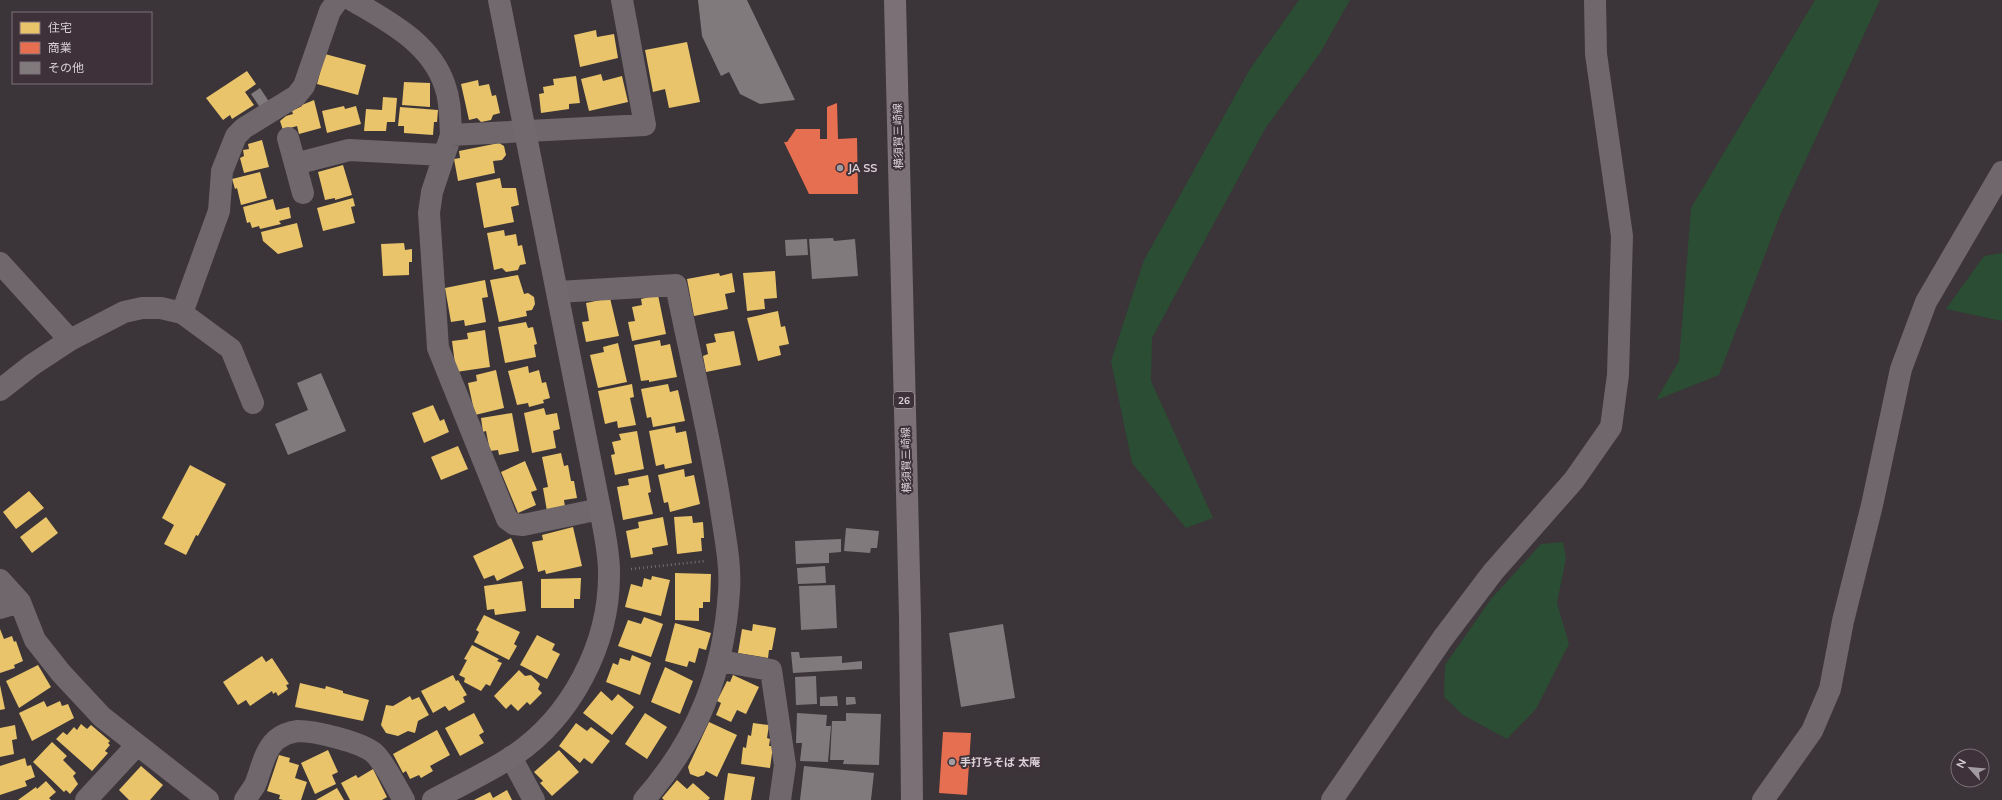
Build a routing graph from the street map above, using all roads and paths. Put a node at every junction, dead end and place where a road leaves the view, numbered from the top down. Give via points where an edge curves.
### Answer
1 (338, 0) edge
2 (352, 0) edge
3 (499, 0) edge
4 (622, 0) edge
5 (895, 0) edge
6 (1595, 0) edge
7 (526, 131) junction
8 (288, 138) dead end
9 (447, 145) junction
10 (295, 164) junction
11 (2002, 172) edge
12 (303, 193) dead end
13 (0, 263) edge
14 (558, 292) junction
15 (182, 312) junction
16 (70, 340) junction
17 (0, 390) edge
18 (253, 403) dead end
19 (600, 509) junction
20 (728, 558) junction
21 (609, 572) junction
22 (0, 580) edge
23 (10, 605) edge
24 (720, 661) junction
25 (137, 745) junction
26 (511, 757) junction
27 (86, 800) edge
28 (208, 800) edge
29 (245, 800) edge
30 (404, 800) edge
31 (433, 800) edge
32 (534, 800) edge
33 (644, 800) edge
34 (780, 800) edge
35 (912, 800) edge
36 (1332, 800) edge
37 (1763, 800) edge

1 - 15 street via 330,11 304,86 296,96 244,128 236,136 222,171 219,211
2 - 9 street via 402,31 426,52 440,73 449,103
3 - 7 street
4 - 7 street via 645,125
5 - 35 main road, 横須賀三崎線 / 26
6 - 36 street via 1596,54 1622,236 1618,375 1611,427 1574,480 1493,572 1461,614
7 - 9 street
7 - 14 street
8 - 10 street
9 - 10 street via 349,150
9 - 19 street via 428,213 438,348 507,519 523,526
10 - 12 street
11 - 37 street via 1926,302 1900,370 1830,689 1812,731
13 - 16 street
14 - 19 street
14 - 20 street via 676,285 716,480
15 - 16 street via 161,308 124,312
15 - 18 street via 231,349
16 - 17 street
19 - 21 street
20 - 21 path
20 - 24 street via 729,591
21 - 26 street via 602,627 593,656 582,678 551,723
22 - 23 street
23 - 25 street via 61,673 102,717
24 - 33 street via 699,719 686,745
24 - 34 street via 771,670 785,765
25 - 27 street
25 - 28 street
26 - 31 street
26 - 32 street
29 - 30 street via 254,786 268,749 275,741 296,731 350,742 374,753

